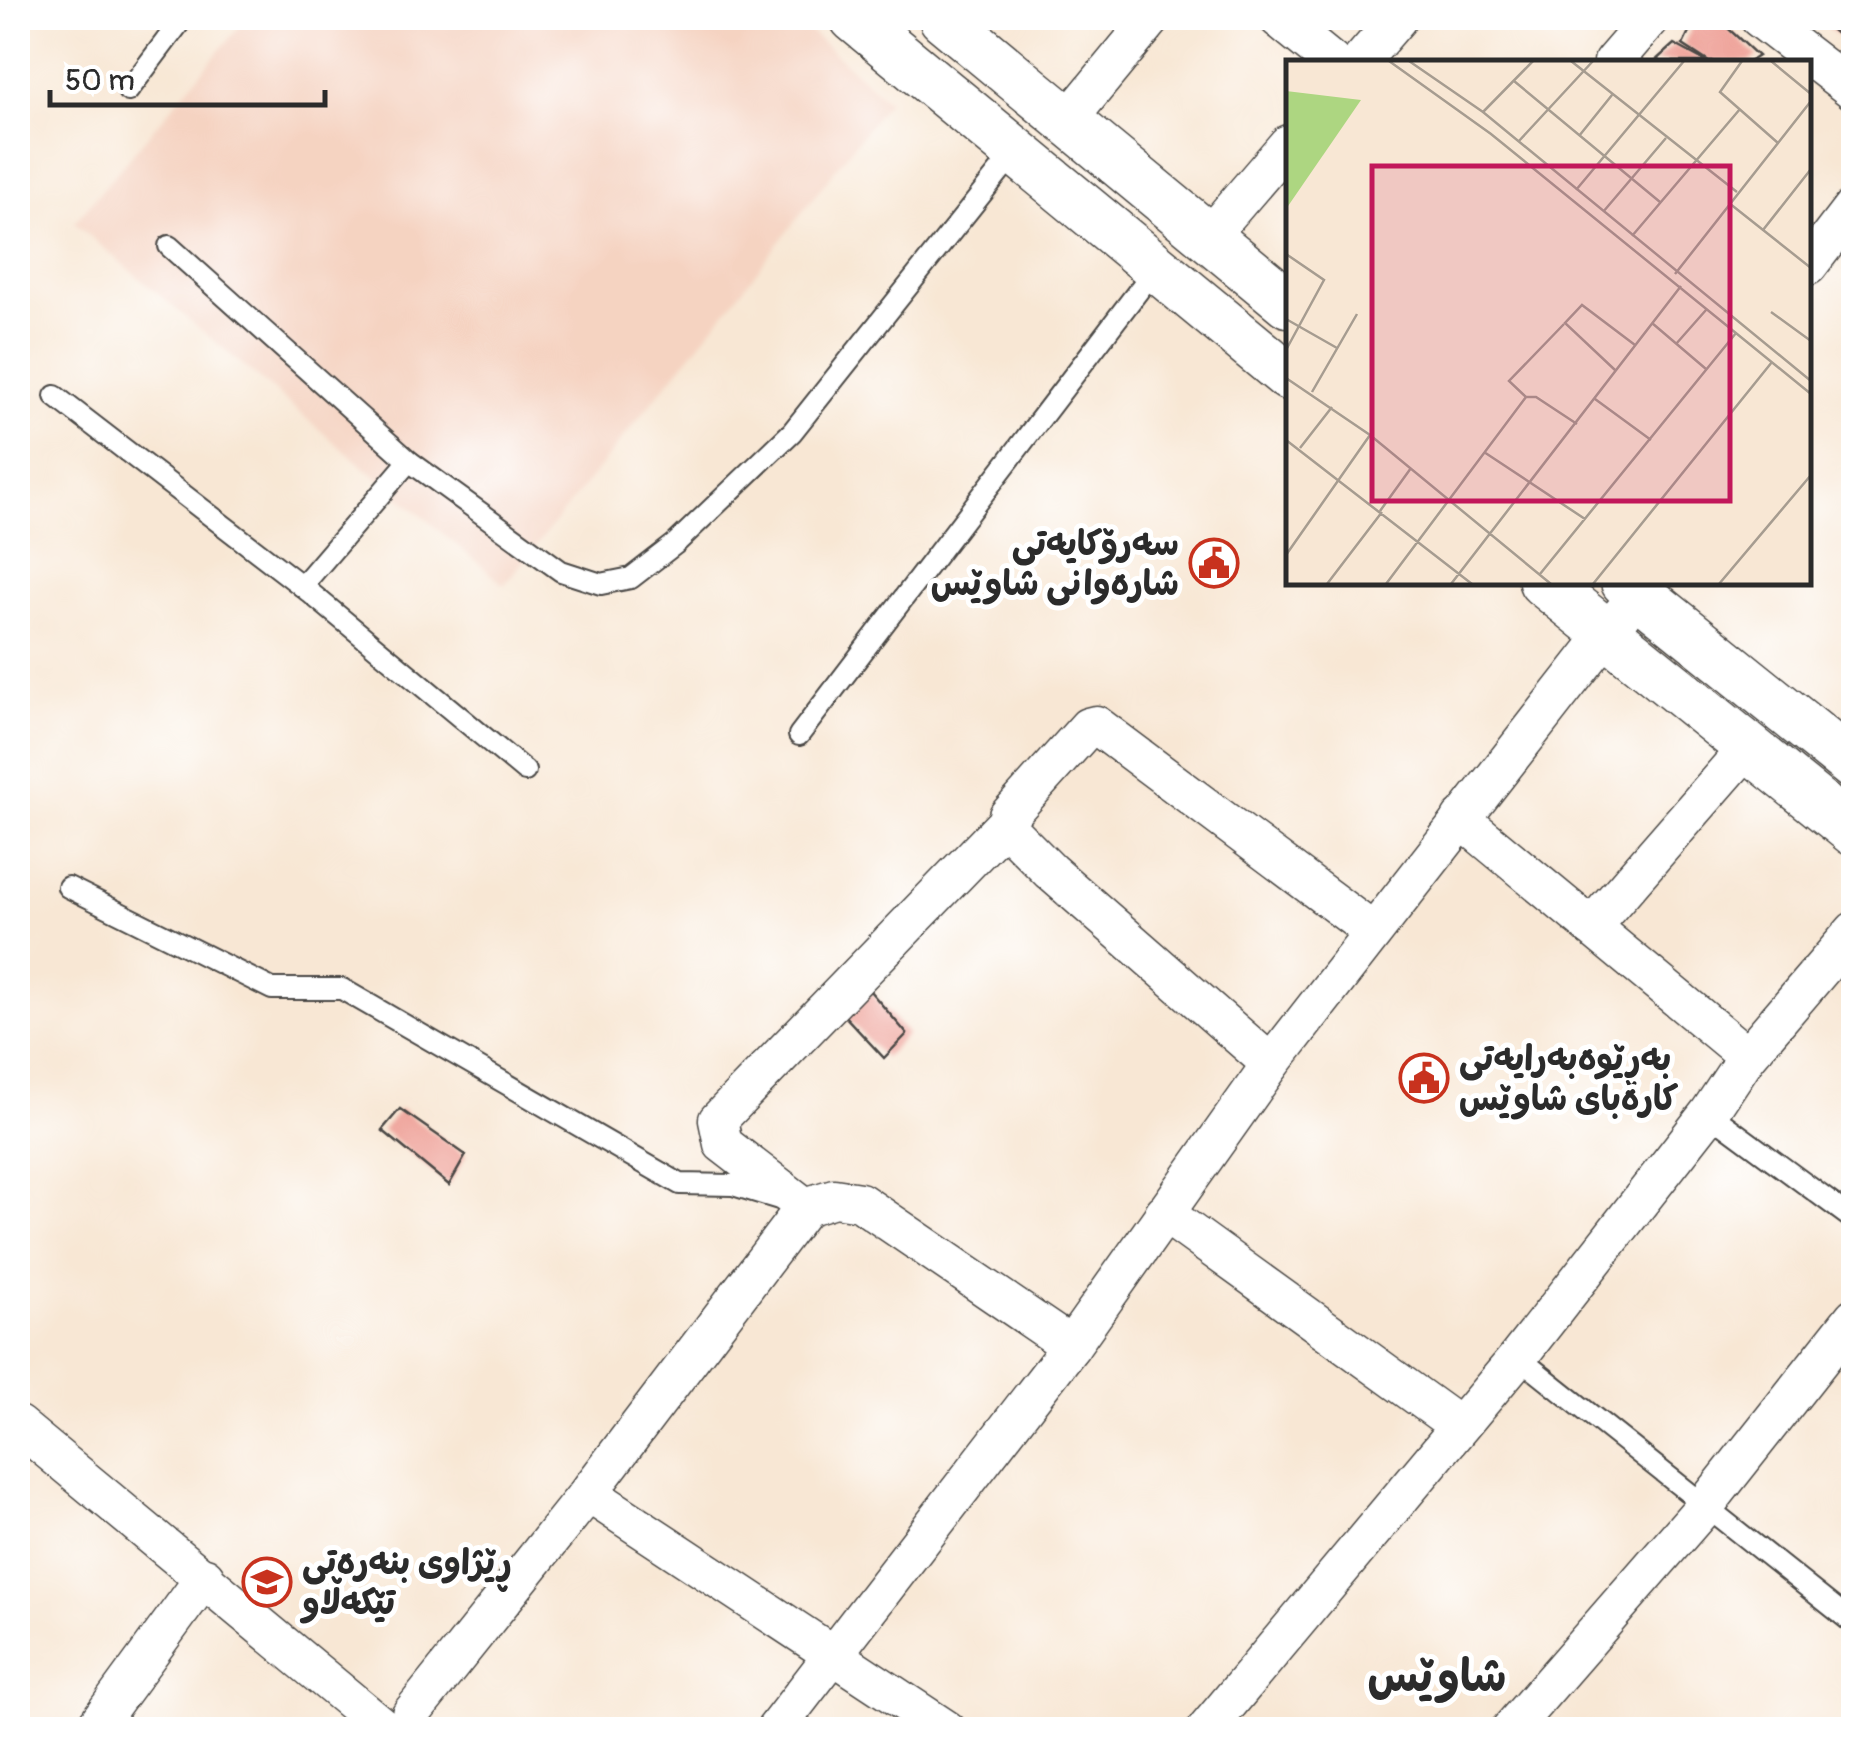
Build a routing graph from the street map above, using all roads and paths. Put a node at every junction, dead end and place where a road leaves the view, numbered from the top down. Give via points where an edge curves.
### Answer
1 (183, 18) edge
2 (854, 18) edge
3 (943, 18) edge
4 (1152, 18) edge
5 (1278, 18) edge
6 (1398, 18) edge
7 (1651, 18) edge
8 (1759, 18) edge
9 (1330, 60) edge
10 (1362, 60) edge
11 (1615, 60) edge
12 (1854, 91) edge
13 (128, 92) dead end
14 (1066, 121) junction
15 (1286, 146) edge
16 (1015, 152) junction
17 (1854, 206) edge
18 (1208, 237) junction
19 (169, 246) dead end
20 (1811, 262) edge
21 (1155, 268) junction
22 (1286, 301) edge
23 (1286, 374) edge
24 (55, 396) dead end
25 (409, 461) junction
26 (302, 586) junction
27 (1558, 587) edge
28 (1631, 588) edge
29 (1607, 634) junction
30 (800, 734) dead end
31 (1748, 748) junction
32 (1854, 766) edge
33 (526, 770) dead end
34 (1462, 818) junction
35 (1006, 823) junction
36 (1854, 832) edge
37 (68, 887) dead end
38 (1590, 927) junction
39 (1854, 931) edge
40 (1373, 932) junction
41 (1747, 1056) junction
42 (1271, 1064) junction
43 (1709, 1112) junction
44 (805, 1207) junction
45 (1164, 1213) junction
46 (1854, 1220) edge
47 (1854, 1317) edge
48 (1071, 1346) junction
49 (1518, 1357) junction
50 (18, 1425) edge
51 (1460, 1426) junction
52 (588, 1494) junction
53 (1704, 1508) junction
54 (204, 1577) junction
55 (1854, 1624) edge
56 (835, 1655) junction
57 (93, 1730) edge
58 (386, 1730) edge
59 (408, 1730) edge
60 (775, 1730) edge
61 (947, 1730) edge
62 (1206, 1730) edge
63 (1510, 1730) edge

1 - 13 lane
2 - 16 street
3 - 14 street
4 - 14 street
5 - 9 street
6 - 10 street
7 - 11 street
8 - 12 street
14 - 18 street
15 - 18 street
16 - 21 street
16 - 25 lane via 792,432 631,578 601,584 561,571
17 - 20 street
18 - 22 street
19 - 25 lane
21 - 23 street
21 - 30 lane
24 - 26 lane
25 - 26 lane
26 - 33 lane
27 - 29 street
28 - 29 street
28 - 32 street
29 - 31 street
29 - 34 street
31 - 36 street
31 - 38 street
34 - 38 street
34 - 40 street
35 - 40 street via 1096,725
35 - 42 street via 1050,871
35 - 44 street via 718,1120 722,1144
37 - 44 lane via 272,989 342,989 680,1184 733,1185
38 - 41 street
39 - 41 street
40 - 42 street
41 - 43 street
42 - 45 street
43 - 46 lane
43 - 49 street
44 - 48 street via 834,1198 860,1202
44 - 52 street
45 - 48 street
45 - 51 street
47 - 53 street
48 - 56 street
49 - 51 street
49 - 53 lane
50 - 54 street
51 - 62 street
52 - 56 street
52 - 59 street via 411,1714
53 - 55 lane
53 - 63 street
54 - 57 street
54 - 58 street
56 - 60 street
56 - 61 street

